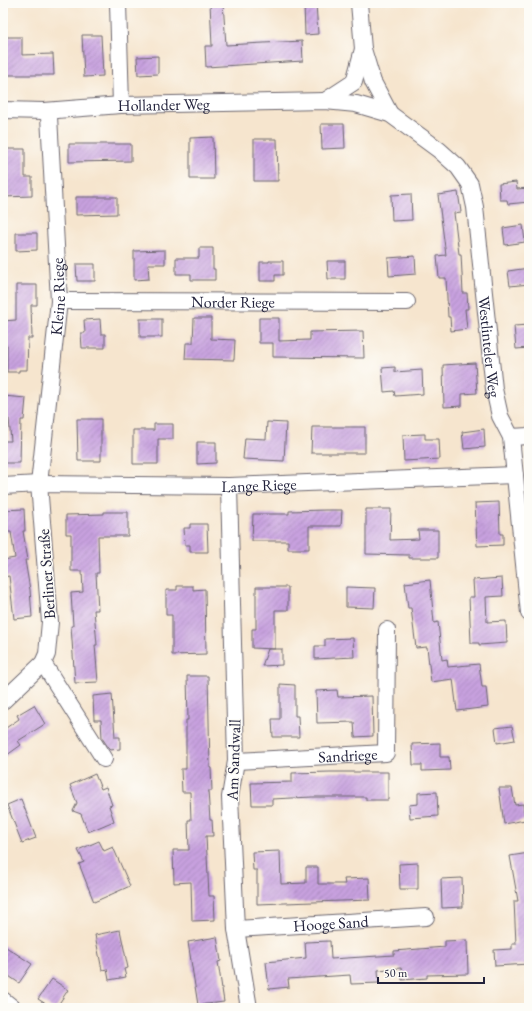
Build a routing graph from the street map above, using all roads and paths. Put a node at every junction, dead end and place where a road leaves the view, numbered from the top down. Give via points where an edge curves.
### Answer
1 (118, 3) edge
2 (359, 3) edge
3 (363, 49) junction
4 (325, 101) junction
5 (121, 105) junction
6 (3, 110) edge
7 (44, 111) junction
8 (390, 114) junction
9 (59, 301) junction
10 (407, 302) dead end
11 (529, 436) edge
12 (512, 437) junction
13 (515, 474) junction
14 (39, 484) junction
15 (3, 486) edge
16 (229, 486) junction
17 (529, 613) edge
18 (387, 630) dead end
19 (43, 663) junction
20 (3, 701) edge
21 (104, 759) dead end
22 (236, 760) junction
23 (426, 917) dead end
24 (236, 929) junction
25 (3, 1000) edge
26 (13, 1008) edge
27 (248, 1008) edge

1 - 5 street
2 - 3 street, Westlinteler Weg
3 - 4 street, Westlinteler Weg via 354,82
3 - 8 street, Westlinteler Weg via 374,82
4 - 5 street, Hollander Weg
4 - 8 street, Westlinteler Weg via 356,104
5 - 7 street, Hollander Weg
6 - 7 street, Hollander Weg
7 - 9 street, Kleine Riege via 49,116
8 - 12 street, Westlinteler Weg via 439,150 458,167 470,184 475,206 494,389 500,416
9 - 10 street, Norder Riege
9 - 14 street, Kleine Riege
11 - 12 street
12 - 13 street, Westlinteler Weg
13 - 16 street, Lange Riege
13 - 17 street, Westlinteler Weg
14 - 15 street, Lange Riege
14 - 16 street, Lange Riege
14 - 19 street, Berliner Straße via 50,622 47,654
16 - 22 street, Am Sandwall
18 - 22 street, Sandriege via 386,753
19 - 20 street
19 - 21 street
22 - 24 street, Am Sandwall via 230,798
23 - 24 street, Hooge Sand
24 - 27 street, Am Sandwall
25 - 26 street

